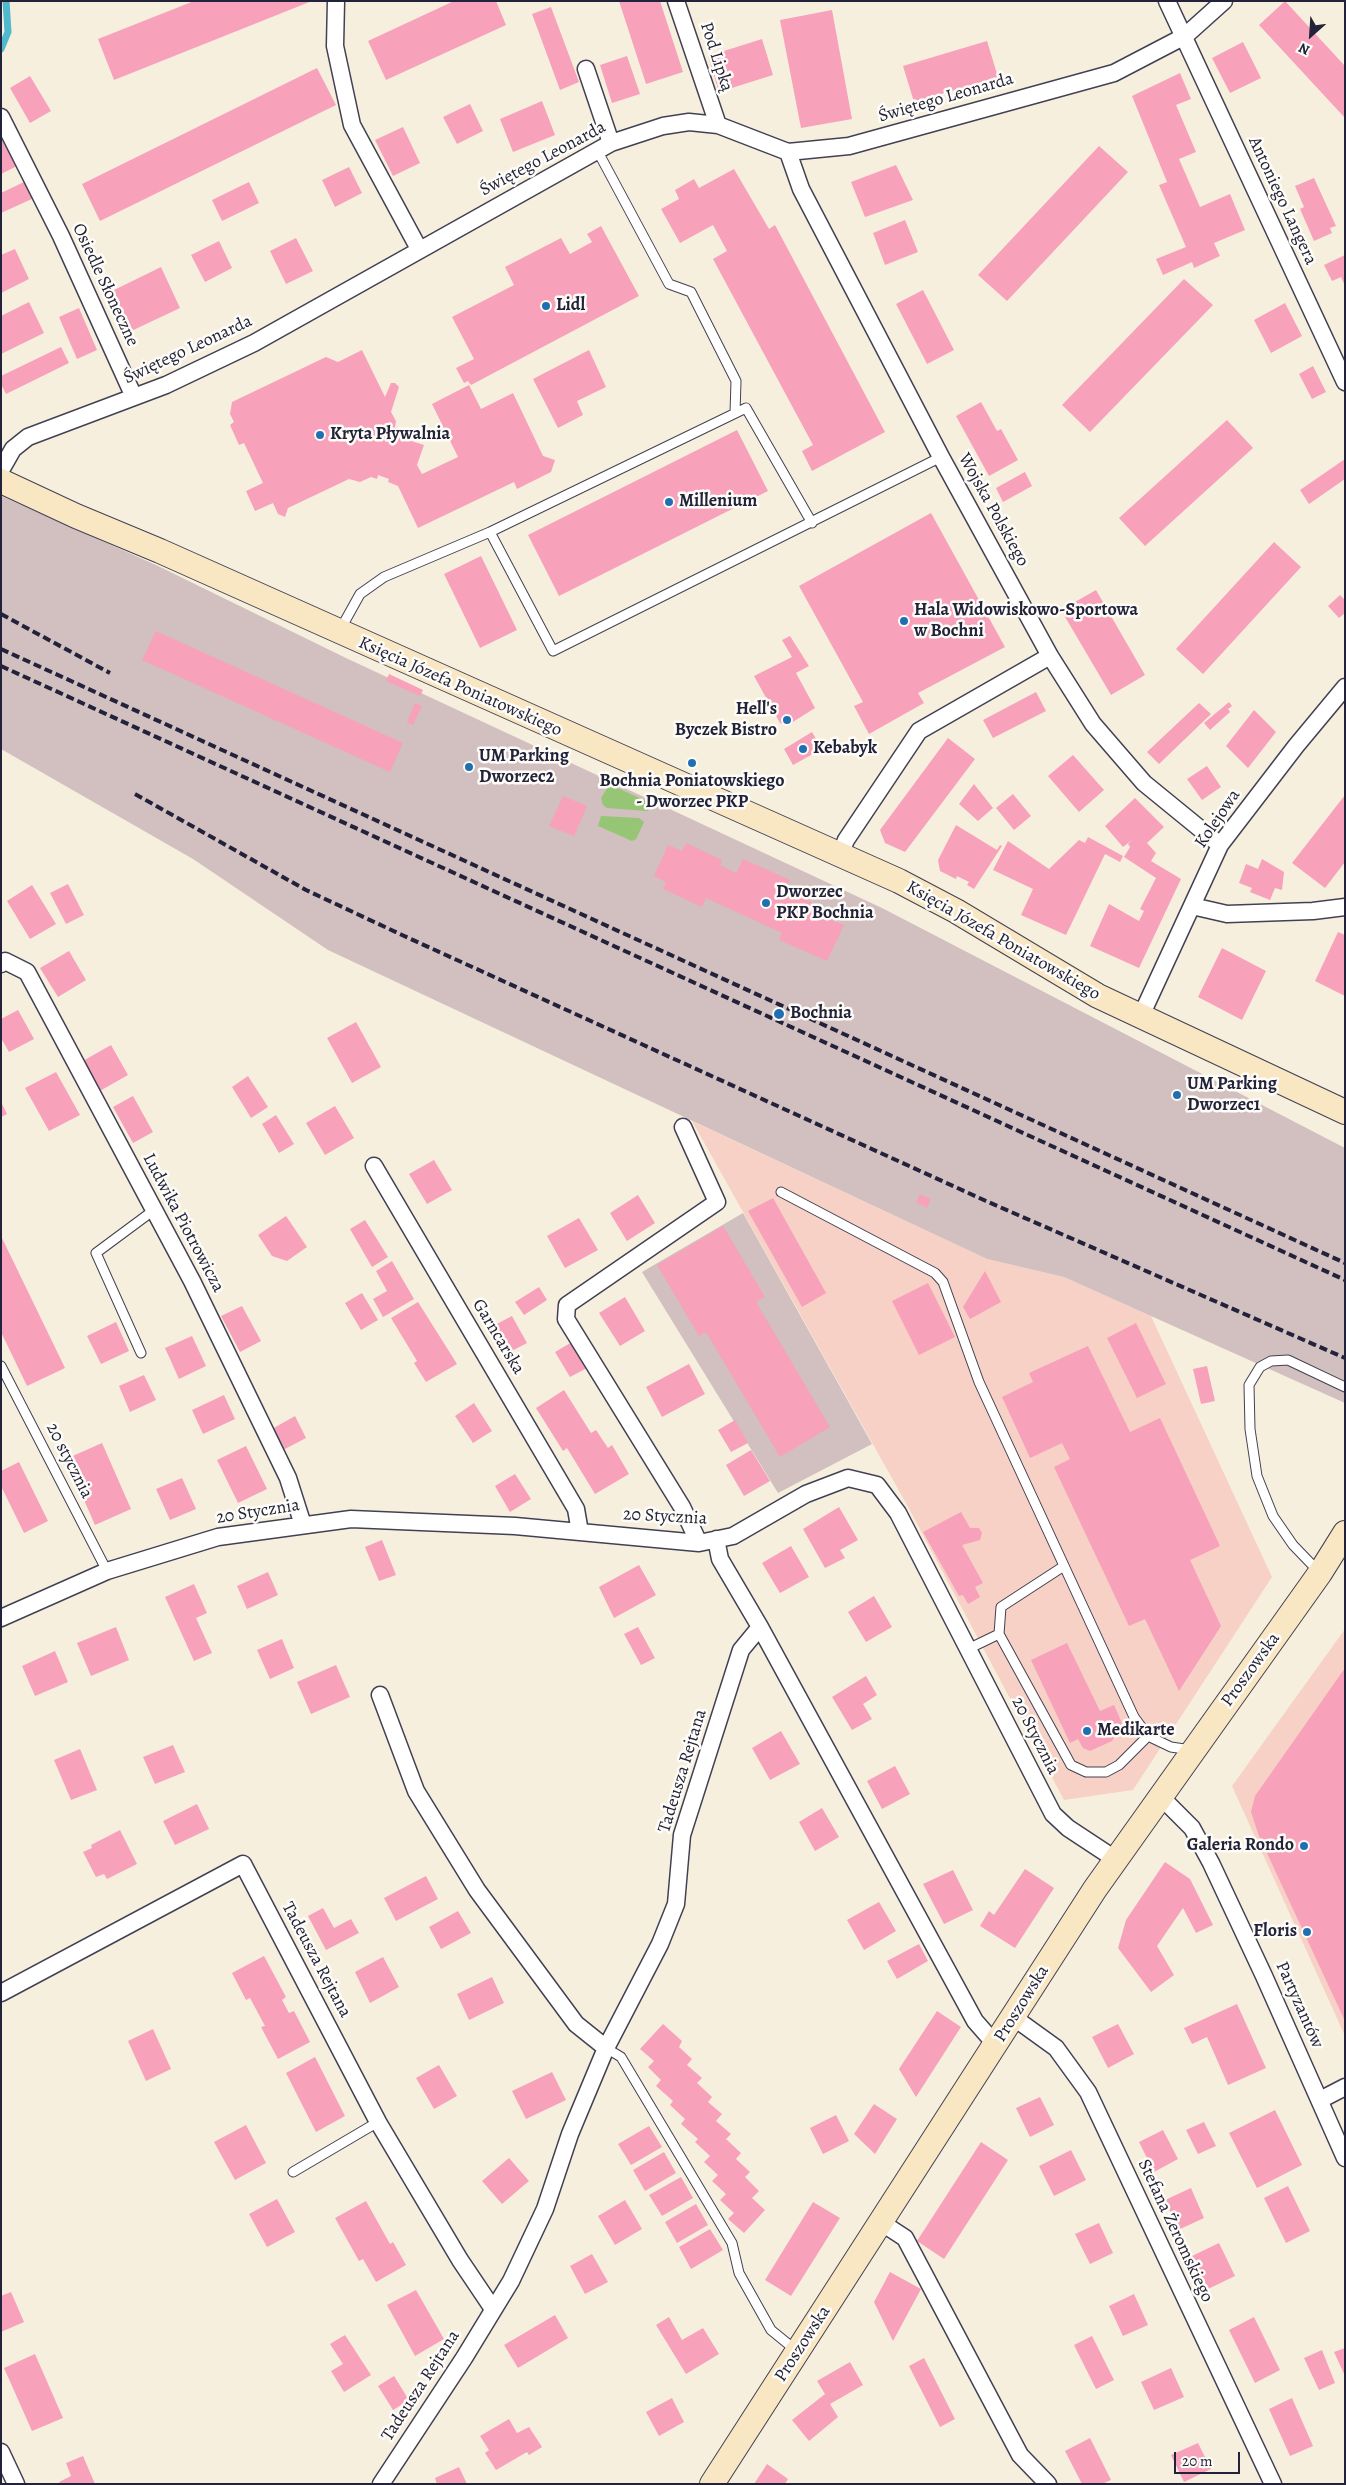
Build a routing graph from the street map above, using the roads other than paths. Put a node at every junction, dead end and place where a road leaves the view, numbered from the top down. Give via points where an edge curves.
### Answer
1 (336, 1) edge
2 (676, 1) edge
3 (1167, 1) edge
4 (1224, 1) edge
5 (1185, 36) junction
6 (586, 69) dead end
7 (1, 117) edge
8 (718, 125) junction
9 (604, 146) junction
10 (788, 152) junction
11 (419, 249) junction
12 (1345, 382) edge
13 (134, 397) junction
14 (735, 413) junction
15 (941, 457) junction
16 (1, 470) edge
17 (1, 481) edge
18 (812, 524) junction
19 (490, 532) junction
20 (339, 632) junction
21 (1050, 656) junction
22 (1345, 687) edge
23 (1220, 845) junction
24 (840, 854) junction
25 (1192, 906) junction
26 (1345, 907) edge
27 (1, 964) edge
28 (1140, 1018) junction
29 (1345, 1112) edge
30 (683, 1127) dead end
31 (374, 1166) dead end
32 (782, 1192) dead end
33 (154, 1210) junction
34 (141, 1353) dead end
35 (1, 1366) edge
36 (1345, 1387) edge
37 (303, 1525) junction
38 (580, 1532) junction
39 (1345, 1533) edge
40 (716, 1540) junction
41 (699, 1543) junction
42 (1064, 1566) junction
43 (107, 1571) junction
44 (1320, 1573) junction
45 (1, 1618) edge
46 (760, 1627) junction
47 (1000, 1634) junction
48 (968, 1649) junction
49 (380, 1695) dead end
50 (1148, 1736) junction
51 (1193, 1750) junction
52 (1161, 1797) junction
53 (1115, 1859) junction
54 (1, 1993) edge
55 (1013, 2017) junction
56 (996, 2045) junction
57 (606, 2048) junction
58 (1345, 2087) edge
59 (1320, 2100) junction
60 (378, 2122) junction
61 (1345, 2158) edge
62 (293, 2172) dead end
63 (882, 2223) junction
64 (494, 2309) junction
65 (798, 2352) junction
66 (1, 2452) edge
67 (16, 2484) edge
68 (381, 2484) edge
69 (712, 2484) edge
70 (1048, 2484) edge
71 (1273, 2484) edge

1 - 11 street via 335,46 352,125
2 - 8 street, Pod Lipką
3 - 5 street, Antoniego Langera
4 - 5 street, Świętego Leonarda
5 - 10 street, Świętego Leonarda via 1114,72 849,146
5 - 12 street, Antoniego Langera
6 - 9 street
7 - 13 street, Osiedle Słoneczne via 38,189
8 - 9 street, Świętego Leonarda via 689,122 663,126
8 - 10 street, Świętego Leonarda
9 - 11 street, Świętego Leonarda
9 - 14 lane via 669,284 691,292 736,381
10 - 15 street, Wojska Polskiego via 801,189
11 - 13 street, Świętego Leonarda via 254,343
13 - 16 street, Świętego Leonarda via 28,437 13,449
14 - 18 lane via 746,408
14 - 19 lane
15 - 18 lane
15 - 21 street, Wojska Polskiego
17 - 20 main road, Księcia Józefa Poniatowskiego
18 - 19 lane via 552,651
19 - 20 lane via 384,577 360,594
20 - 24 main road, Księcia Józefa Poniatowskiego
21 - 23 street, Wojska Polskiego via 1093,724 1144,783
21 - 24 street via 919,731 846,840
22 - 23 street, Kolejowa
23 - 25 street, Kolejowa
24 - 28 main road, Księcia Józefa Poniatowskiego via 956,911
25 - 26 street via 1227,914
25 - 28 street, Kolejowa
27 - 33 street, Ludwika Piotrowicza via 5,961 27,972
28 - 29 main road, Księcia Józefa Poniatowskiego
30 - 41 street via 716,1202 567,1305 566,1319 682,1507
31 - 38 street, Garncarska via 576,1509
32 - 42 lane via 935,1273 943,1282 979,1382
33 - 34 lane via 96,1253
33 - 37 street, Ludwika Piotrowicza via 288,1478
35 - 43 lane, 20 stycznia
36 - 44 lane via 1288,1360 1260,1367 1249,1385 1250,1429 1258,1476 1273,1516 1293,1545
37 - 38 street, 20 Stycznia via 351,1519
37 - 43 street, 20 Stycznia via 218,1537
38 - 41 street, 20 Stycznia
39 - 44 main road, Proszowska
40 - 41 street, 20 Stycznia
40 - 46 street via 720,1560
40 - 48 street, 20 Stycznia via 733,1536 806,1494 848,1478 877,1485 898,1513
42 - 47 lane via 1001,1607
42 - 50 lane via 1134,1717
43 - 45 street, 20 Stycznia
44 - 51 main road, Proszowska
46 - 56 street via 975,2021
46 - 57 street, Tadeusza Rejtana via 741,1650 682,1835 676,1904 660,1944
47 - 48 lane
47 - 50 lane via 1071,1765 1086,1772 1106,1772 1119,1765
48 - 53 street, 20 Stycznia via 1053,1814 1068,1828
49 - 57 street via 416,1790 477,1890 576,2024
50 - 51 lane via 1171,1747
51 - 52 main road, Proszowska
52 - 53 main road, Proszowska
52 - 59 street, Partyzantów via 1192,1828 1211,1863
53 - 55 main road, Proszowska
54 - 60 street, Tadeusza Rejtana via 243,1864
55 - 56 main road, Proszowska
55 - 71 street, Stefana Żeromskiego via 1056,2048 1088,2092
56 - 63 main road, Proszowska
57 - 64 street, Tadeusza Rejtana via 570,2134 546,2209
57 - 65 lane via 621,2057 732,2243 739,2273 771,2330
58 - 59 street
59 - 61 street, Partyzantów
60 - 62 lane
60 - 64 street, Tadeusza Rejtana via 460,2260
63 - 65 main road, Proszowska
63 - 70 street via 905,2238 1020,2455
64 - 68 street, Tadeusza Rejtana
65 - 69 main road, Proszowska
66 - 67 street

